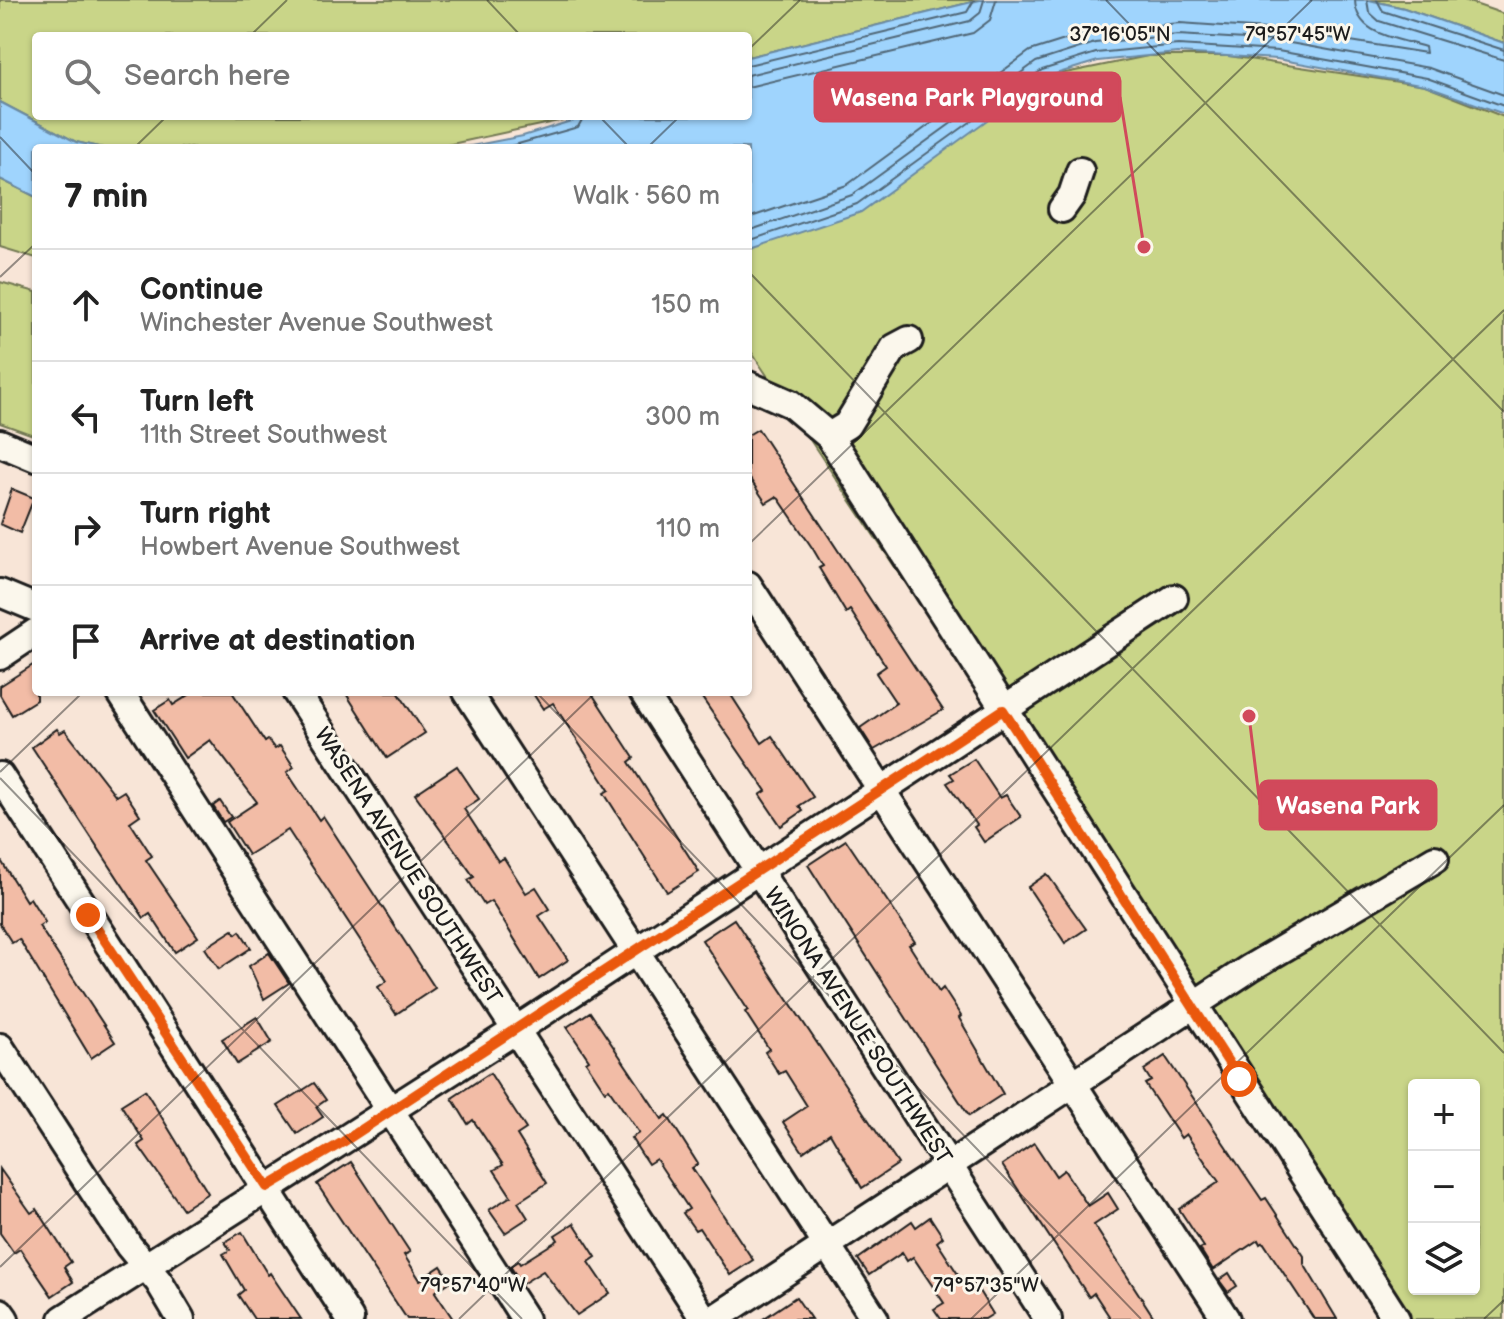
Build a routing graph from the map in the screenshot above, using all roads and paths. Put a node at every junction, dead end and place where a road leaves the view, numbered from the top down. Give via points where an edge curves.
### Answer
1 (1080, 171) dead end
2 (1062, 209) dead end
3 (909, 340) dead end
4 (752, 387) edge
5 (829, 436) junction
6 (0, 443) edge
7 (32, 456) edge
8 (752, 591) edge
9 (0, 593) edge
10 (1174, 598) dead end
11 (32, 606) edge
12 (32, 635) edge
13 (0, 656) edge
14 (123, 696) edge
15 (299, 696) edge
16 (470, 696) edge
17 (646, 696) edge
18 (1003, 710) junction
19 (0, 776) edge
20 (882, 790) junction
21 (1435, 859) dead end
22 (758, 870) junction
23 (636, 949) junction
24 (1194, 1005) junction
25 (516, 1030) junction
26 (0, 1047) edge
27 (1072, 1085) junction
28 (391, 1110) junction
29 (950, 1166) junction
30 (267, 1187) junction
31 (827, 1244) junction
32 (145, 1265) junction
33 (0, 1312) edge
34 (5, 1319) edge
35 (63, 1319) edge
36 (181, 1319) edge
37 (350, 1319) edge
38 (525, 1319) edge
39 (704, 1319) edge
40 (714, 1319) edge
41 (875, 1319) edge
42 (1048, 1319) edge
43 (1226, 1319) edge
44 (1396, 1319) edge

1 - 2 street
3 - 5 street via 894,348 847,425
4 - 5 street via 791,404
5 - 18 street
6 - 7 street
8 - 20 street
9 - 11 street
10 - 18 street
12 - 13 street
14 - 28 street
15 - 25 street, WASENA AVENUE SOUTHWEST
16 - 23 street
17 - 22 street, WINONA AVENUE SOUTHWEST
18 - 20 street
18 - 24 street
19 - 30 street
20 - 22 street
20 - 27 street
21 - 24 street
22 - 23 street
22 - 29 street, WINONA AVENUE SOUTHWEST
23 - 25 street
23 - 31 street
24 - 27 street
24 - 44 street
25 - 28 street
25 - 39 street, WASENA AVENUE SOUTHWEST
26 - 32 street
27 - 29 street
27 - 43 street
28 - 30 street
28 - 38 street
29 - 31 street
29 - 42 street, WINONA AVENUE SOUTHWEST
30 - 32 street
30 - 37 street
31 - 40 street
31 - 41 street
32 - 35 street
32 - 36 street
33 - 34 street

